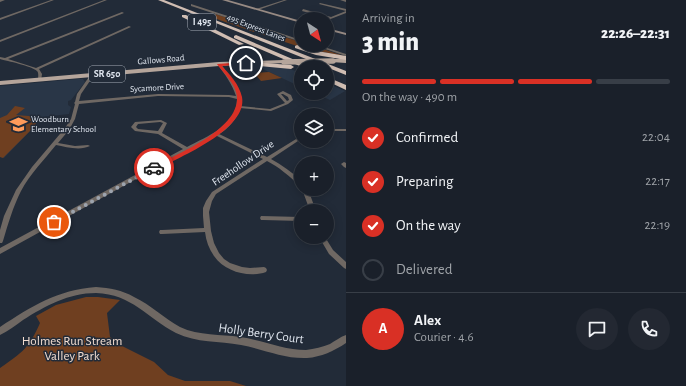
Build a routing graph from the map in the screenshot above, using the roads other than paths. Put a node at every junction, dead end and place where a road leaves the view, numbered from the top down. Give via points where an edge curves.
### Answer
1 (4, 0) edge
2 (53, 0) edge
3 (106, 0) edge
4 (166, 0) edge
5 (224, 0) edge
6 (286, 0) edge
7 (342, 0) edge
8 (0, 1) edge
9 (156, 1) edge
10 (346, 1) edge
11 (320, 4) dead end
12 (192, 5) dead end
13 (257, 9) junction
14 (303, 10) dead end
15 (346, 11) edge
16 (310, 12) edge
17 (123, 13) dead end
18 (334, 17) edge
19 (0, 19) edge
20 (294, 20) edge
21 (130, 27) dead end
22 (334, 31) edge
23 (345, 33) edge
24 (294, 39) edge
25 (0, 40) edge
26 (334, 51) edge
27 (346, 55) edge
28 (0, 58) edge
29 (6, 59) junction
30 (305, 60) edge
31 (346, 61) edge
32 (294, 62) edge
33 (334, 62) edge
34 (239, 63) junction
35 (219, 64) junction
36 (285, 64) junction
37 (294, 65) edge
38 (294, 67) edge
39 (36, 69) junction
40 (346, 70) edge
41 (334, 72) edge
42 (92, 75) junction
43 (346, 77) edge
44 (40, 80) junction
45 (334, 80) edge
46 (0, 83) edge
47 (346, 86) edge
48 (240, 98) junction
49 (76, 103) junction
50 (287, 103) dead end
51 (239, 107) junction
52 (334, 130) edge
53 (346, 130) edge
54 (160, 133) junction
55 (216, 134) junction
56 (294, 141) edge
57 (55, 144) junction
58 (88, 146) dead end
59 (188, 150) junction
60 (266, 159) junction
61 (294, 177) edge
62 (263, 218) dead end
63 (294, 219) edge
64 (208, 230) junction
65 (162, 232) dead end
66 (0, 241) edge
67 (326, 244) edge
68 (0, 251) edge
69 (346, 266) edge
70 (264, 270) dead end
71 (0, 331) edge
72 (346, 339) edge

1 - 8 street
2 - 19 street
3 - 25 street
4 - 31 highway via 304,50
4 - 40 highway, I 495
5 - 13 street
6 - 13 street
7 - 10 street
9 - 30 highway, 495 Express Lanes / I 495
9 - 32 highway, I 495
9 - 36 highway
9 - 43 highway, 495 Express Lanes / I 495
11 - 15 street
12 - 24 street
13 - 20 street
14 - 16 street
15 - 18 street
17 - 29 street
21 - 39 street
22 - 23 street
26 - 27 street
28 - 29 street
29 - 39 street
31 - 33 main road, Gallows Road / SR 650, bridge
34 - 35 main road, Gallows Road / SR 650
34 - 36 highway
34 - 36 main road, Gallows Road / SR 650
35 - 42 main road, Gallows Road / SR 650
35 - 48 street via 235,85
36 - 37 main road, Gallows Road / SR 650, bridge
36 - 38 highway
39 - 44 street via 40,74
41 - 43 highway, 495 Express Lanes / I 495
42 - 44 main road, Gallows Road / SR 650
42 - 49 street
44 - 46 main road, Gallows Road / SR 650
45 - 47 highway
48 - 49 street, Sycamore Drive via 164,95
48 - 51 street
49 - 57 street via 70,124
50 - 51 street via 271,110
51 - 55 street via 231,121
52 - 53 street
54 - 54 street via 136,129 133,126 137,123 163,121 165,124
54 - 59 street
55 - 59 street
55 - 60 street
56 - 60 street, Freehollow Drive
57 - 58 street
57 - 66 street via 19,190 7,216
59 - 68 street
60 - 61 street
60 - 64 street, Freehollow Drive via 212,196 206,208
62 - 63 street
64 - 65 street
64 - 70 street, Freehollow Drive via 212,248 223,261 246,272
67 - 69 street
71 - 72 street, Holly Berry Court via 49,301 74,293 97,290 131,298 178,330 199,337 243,341 280,352 305,354 327,350

